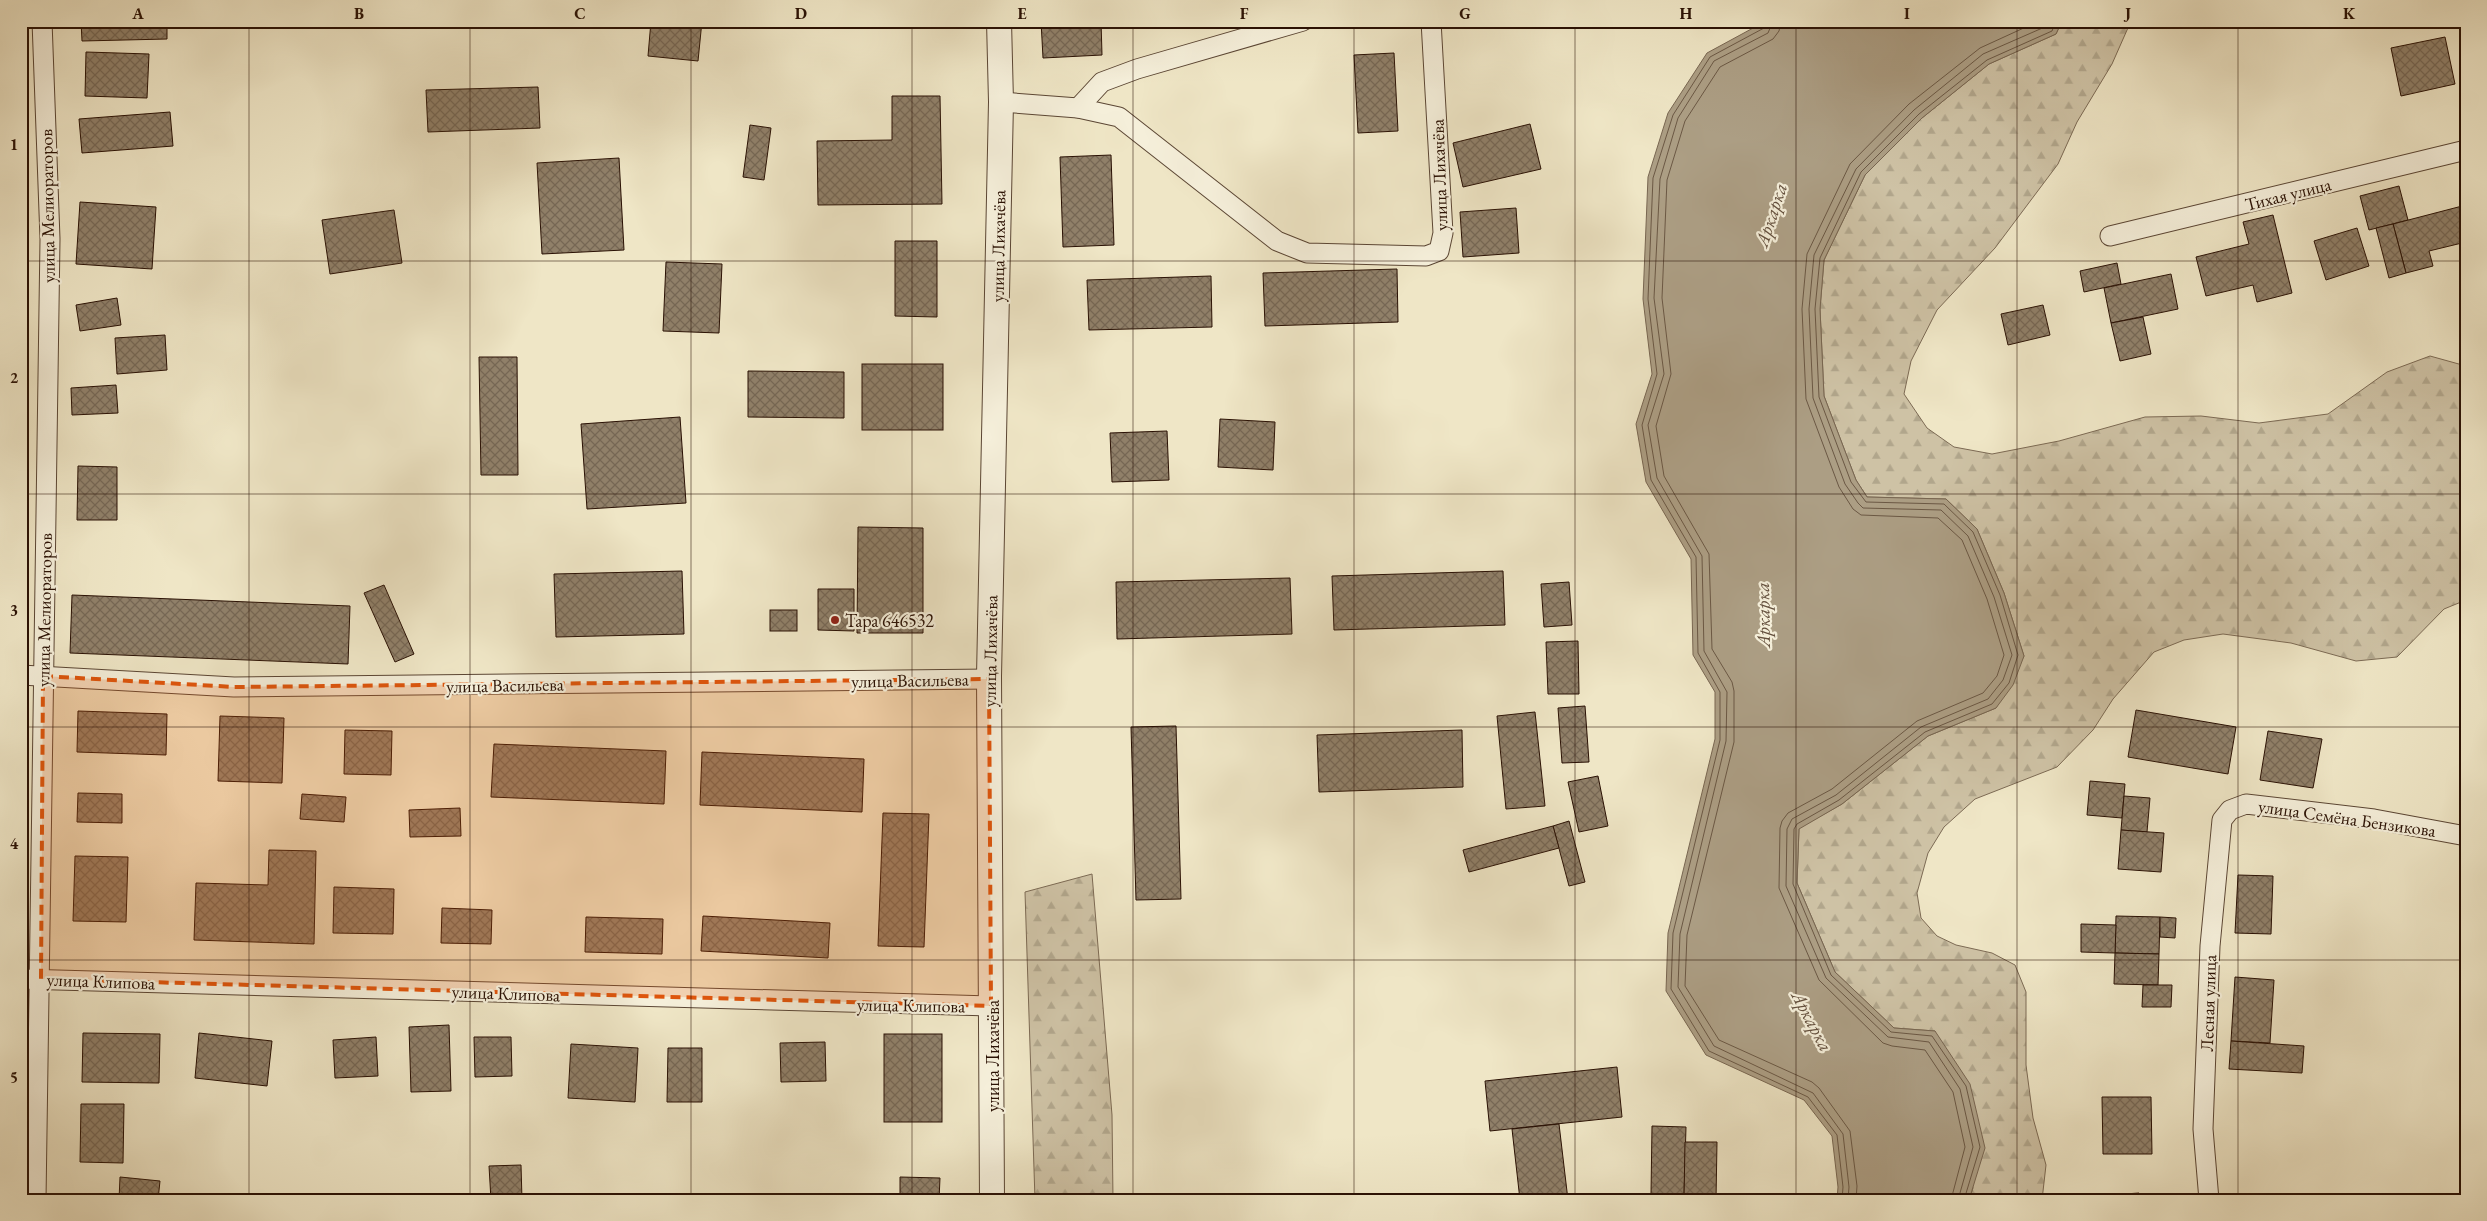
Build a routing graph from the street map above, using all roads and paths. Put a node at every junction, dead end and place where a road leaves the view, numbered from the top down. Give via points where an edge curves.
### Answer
1 (42, 21) edge
2 (999, 21) edge
3 (1303, 21) edge
4 (1431, 21) edge
5 (1001, 102) junction
6 (1078, 108) junction
7 (2466, 150) edge
8 (2110, 236) dead end
9 (21, 675) edge
10 (43, 676) junction
11 (989, 678) junction
12 (2230, 810) joint
13 (2466, 836) edge
14 (21, 979) edge
15 (41, 979) junction
16 (991, 1006) junction
17 (36, 1200) edge
18 (992, 1200) edge
19 (2210, 1200) edge

1 - 10 street, улица Мелиораторов via 50,239
2 - 5 street, улица Лихачёва
3 - 6 street via 1102,82
4 - 6 street, улица Лихачёва via 1443,233 1439,251 1426,256 1307,253 1276,241 1119,117
5 - 6 street, улица Лихачёва
5 - 11 street, улица Лихачёва
7 - 8 street, Тихая улица
9 - 10 street, улица Васильева
10 - 11 street, улица Васильева via 234,687
10 - 15 street, улица Мелиораторов
11 - 16 street, улица Лихачёва
12 - 13 street, улица Семёна Бензикова via 2246,804 2374,819
12 - 19 street, Лесная улица via 2222,820 2210,946 2202,1129
14 - 15 street, улица Клипова
15 - 16 street, улица Клипова
15 - 17 street, улица Мелиораторов
16 - 18 street, улица Лихачёва

